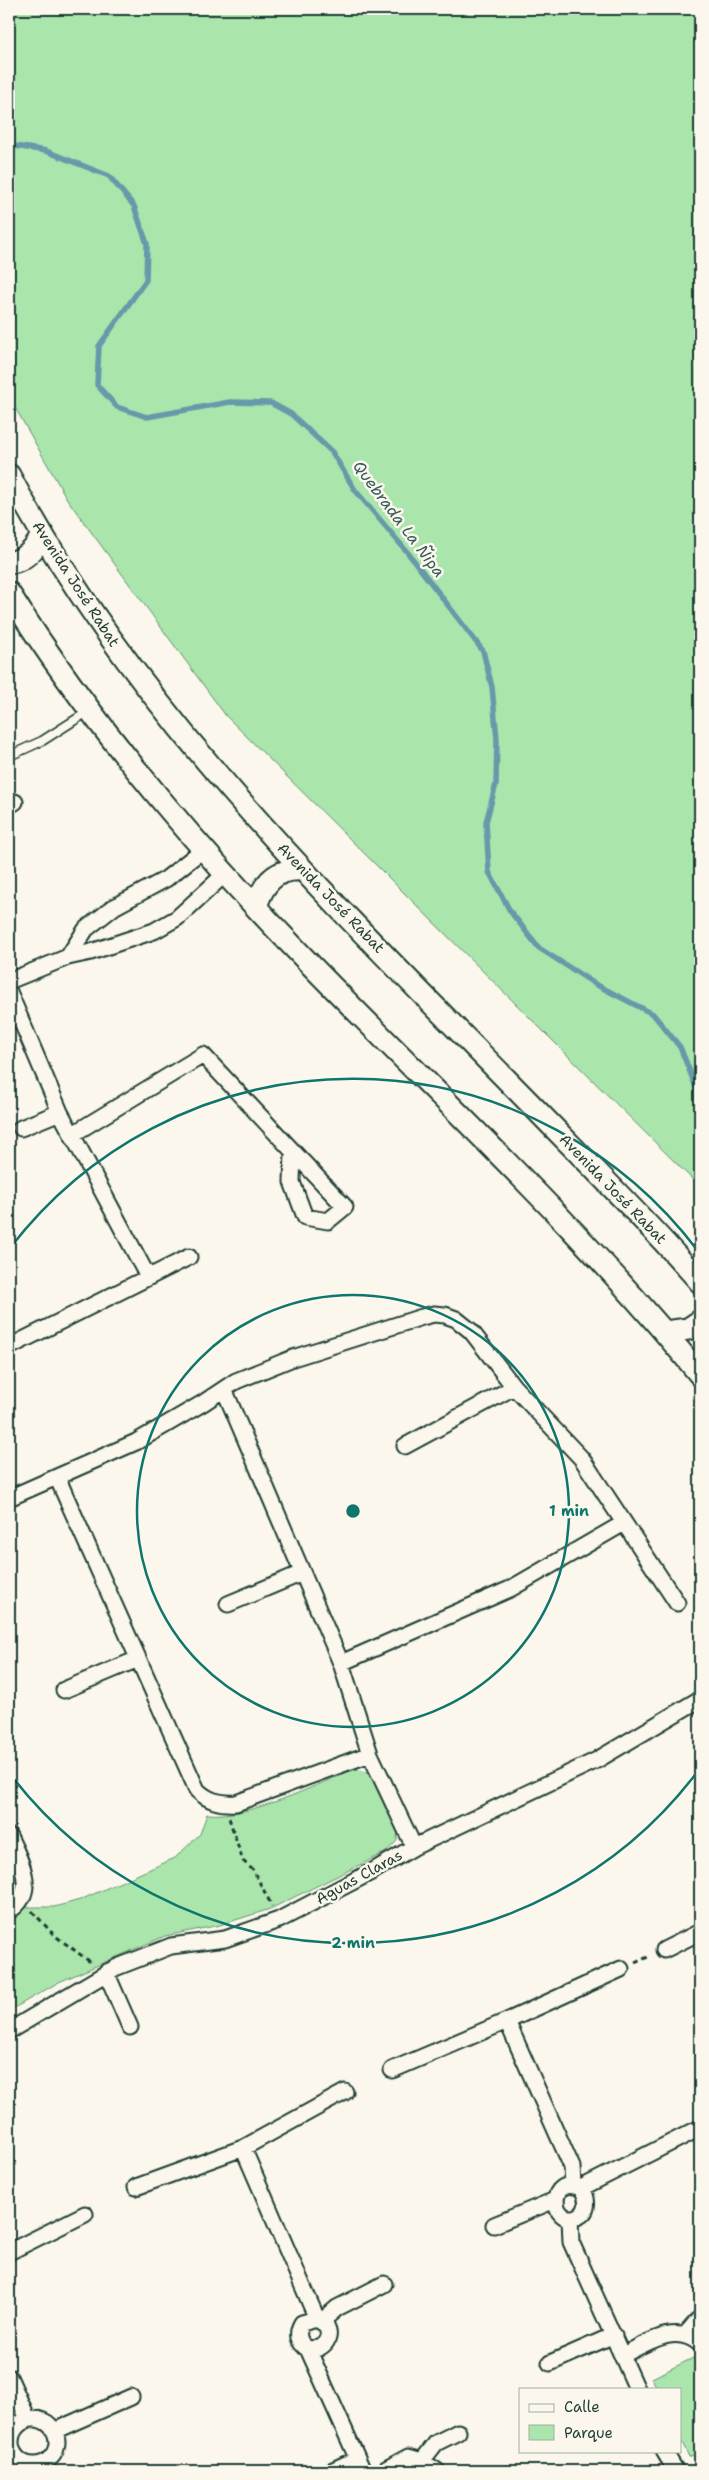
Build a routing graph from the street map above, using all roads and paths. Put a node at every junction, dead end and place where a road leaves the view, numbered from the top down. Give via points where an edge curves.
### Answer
1 (9, 476) edge
2 (42, 534) junction
3 (9, 563) edge
4 (9, 593) edge
5 (90, 710) junction
6 (9, 756) edge
7 (205, 848) junction
8 (303, 870) junction
9 (226, 873) junction
10 (256, 907) junction
11 (68, 956) junction
12 (9, 981) edge
13 (9, 992) edge
14 (60, 1112) junction
15 (21, 1128) dead end
16 (73, 1134) junction
17 (293, 1152) junction
18 (189, 1257) dead end
19 (148, 1277) junction
20 (700, 1282) edge
21 (700, 1321) edge
22 (665, 1332) junction
23 (9, 1347) edge
24 (700, 1375) edge
25 (514, 1387) junction
26 (224, 1389) junction
27 (404, 1446) dead end
28 (57, 1477) junction
29 (9, 1498) edge
30 (624, 1523) junction
31 (302, 1573) junction
32 (677, 1602) dead end
33 (228, 1604) dead end
34 (138, 1659) junction
35 (341, 1663) junction
36 (64, 1690) dead end
37 (700, 1699) edge
38 (370, 1754) junction
39 (225, 1803) junction
40 (9, 1836) edge
41 (414, 1847) junction
42 (21, 1900) junction
43 (9, 1911) edge
44 (279, 1920) junction
45 (700, 1932) edge
46 (664, 1950) joint
47 (621, 1970) joint
48 (106, 1972) junction
49 (507, 2021) junction
50 (130, 2027) dead end
51 (9, 2030) edge
52 (392, 2070) dead end
53 (345, 2092) dead end
54 (696, 2130) dead end
55 (242, 2148) junction
56 (577, 2187) junction
57 (136, 2188) dead end
58 (555, 2200) junction
59 (85, 2214) dead end
60 (570, 2218) junction
61 (494, 2225) dead end
62 (9, 2252) edge
63 (384, 2284) dead end
64 (700, 2318) edge
65 (320, 2320) junction
66 (686, 2334) junction
67 (614, 2335) junction
68 (700, 2344) edge
69 (308, 2349) junction
70 (623, 2355) junction
71 (550, 2362) dead end
72 (9, 2377) edge
73 (637, 2388) edge
74 (131, 2397) dead end
75 (28, 2419) junction
76 (54, 2431) junction
77 (458, 2432) dead end
78 (11, 2451) edge
79 (665, 2452) edge
80 (422, 2461) junction
81 (360, 2465) edge
82 (31, 2468) edge
83 (330, 2471) edge
84 (382, 2471) edge
85 (437, 2471) edge
86 (676, 2471) edge

1 - 2 street, Avenida José Rabat
2 - 3 street via 26,556
2 - 8 street, Avenida José Rabat via 141,679
4 - 5 street
5 - 6 lane via 42,741
5 - 7 street
7 - 9 street
7 - 11 street via 166,878 114,907 86,929
8 - 10 street via 288,870 270,880
8 - 20 street, Avenida José Rabat
9 - 10 street
9 - 11 street via 177,918 154,931 108,947
10 - 22 street via 582,1242
11 - 12 street
13 - 14 street
14 - 15 street
14 - 16 street
16 - 17 street via 203,1055
16 - 19 street
17 - 17 street via 345,1207 328,1220 305,1217 292,1182
18 - 19 street
19 - 23 street
21 - 22 street via 688,1329
22 - 24 street
25 - 26 street via 471,1331 456,1319 434,1314 293,1358
25 - 27 street
25 - 30 street via 582,1459
26 - 28 street via 136,1442
26 - 31 street
28 - 29 street
28 - 34 street
30 - 32 street
30 - 35 street via 510,1589
31 - 33 street
31 - 35 street
34 - 36 street
34 - 39 street via 197,1790 206,1798
35 - 38 street
37 - 41 street, Aguas Claras via 597,1760
38 - 39 street via 236,1803
38 - 41 street
39 - 44 path via 243,1861 253,1870
40 - 42 street via 25,1872 25,1890
41 - 44 street, Aguas Claras
42 - 43 street
42 - 48 path via 54,1935
44 - 48 street, Aguas Claras via 225,1939 171,1946
45 - 46 street
46 - 47 path
47 - 49 street
48 - 50 street
48 - 51 street, Aguas Claras
49 - 52 street
49 - 56 street via 572,2167
53 - 55 street
54 - 56 street
55 - 57 street
55 - 65 street
56 - 58 street via 565,2186
56 - 60 street via 586,2195 588,2203 578,2216
58 - 60 street via 557,2208
58 - 61 street
59 - 62 street
60 - 67 street via 571,2242
63 - 65 street
64 - 66 street
65 - 69 street via 329,2330 327,2341 319,2348
65 - 69 street via 306,2320 298,2332 300,2342
66 - 68 street
66 - 70 street via 656,2339
67 - 70 street
67 - 71 street
69 - 81 street
70 - 73 street
72 - 75 street
74 - 76 street
75 - 76 street via 43,2420
75 - 78 street via 15,2428
76 - 82 street via 57,2446 54,2452 43,2463
77 - 80 street via 436,2443
78 - 82 street
79 - 86 street
80 - 84 street via 408,2457
80 - 85 street
81 - 83 street

